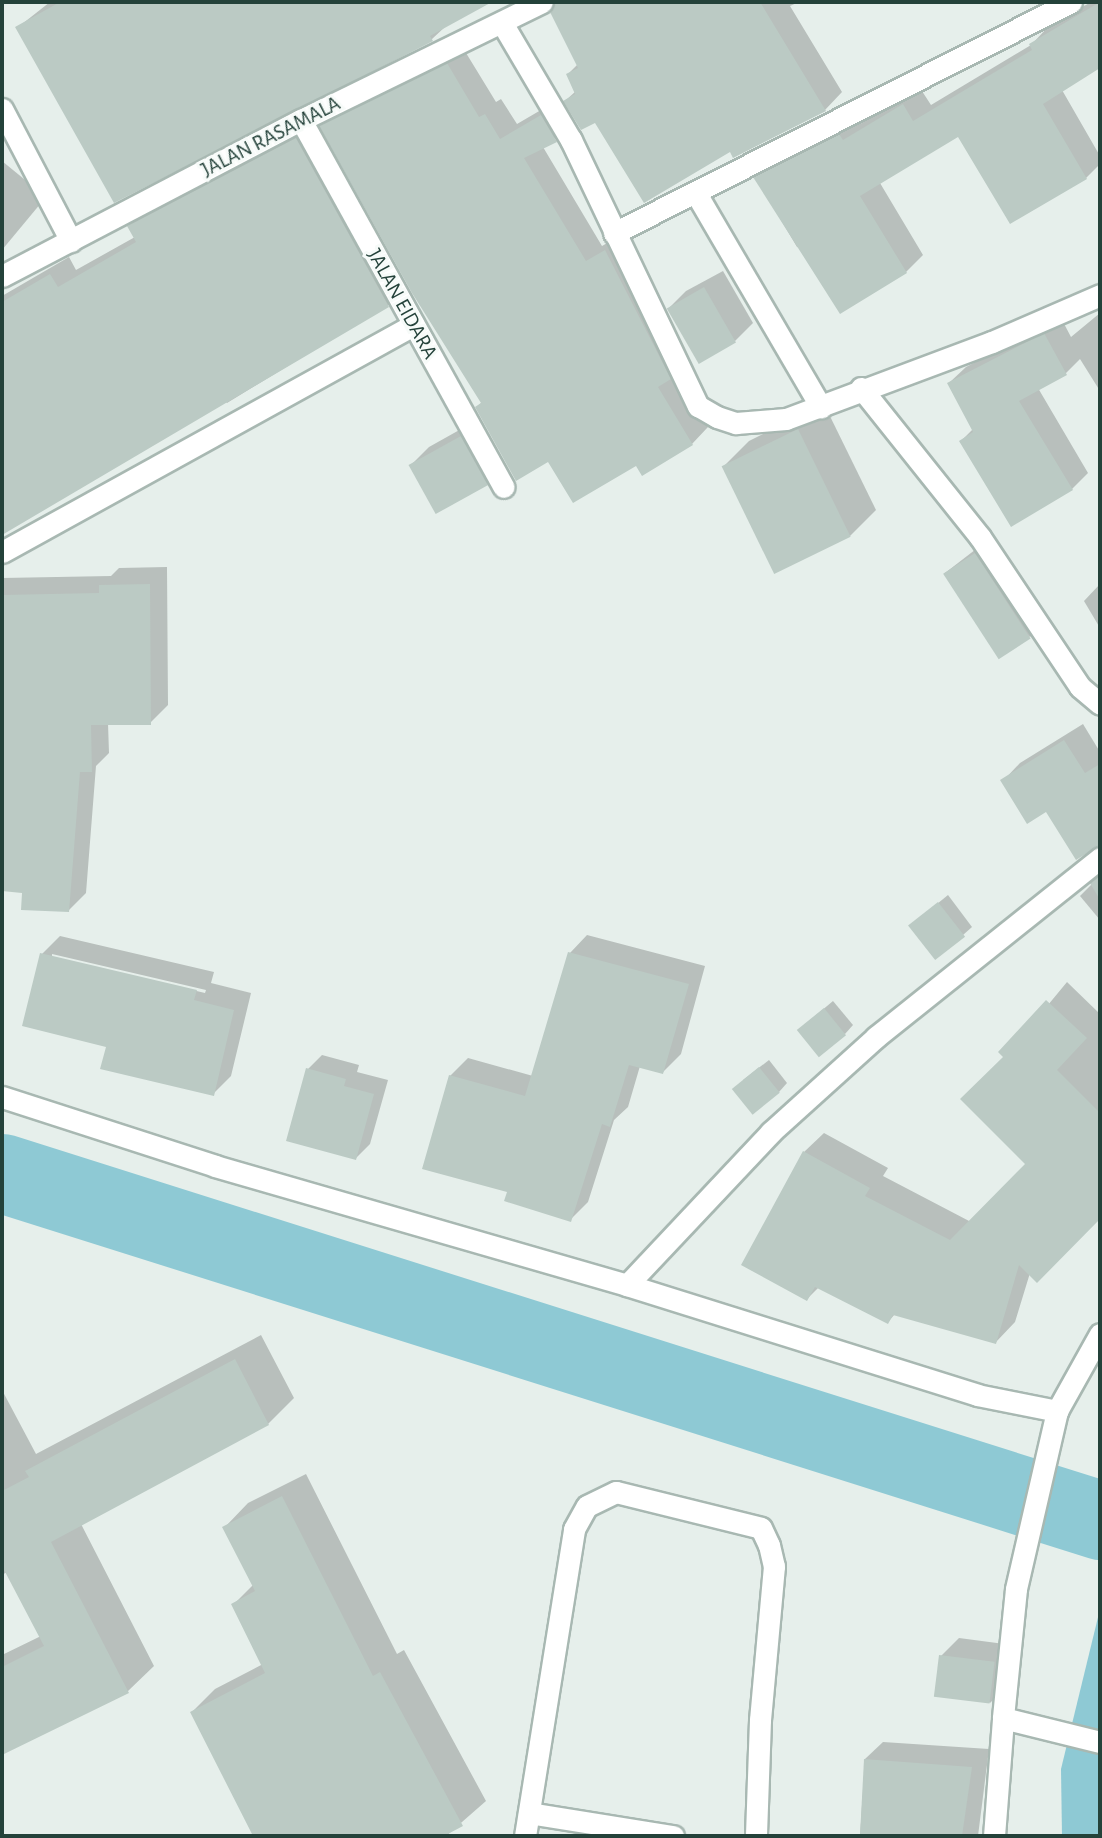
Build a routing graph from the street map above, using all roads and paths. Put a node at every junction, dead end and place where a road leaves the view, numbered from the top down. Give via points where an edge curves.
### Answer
1 (542, 2) edge
2 (1071, 2) edge
3 (502, 23) junction
4 (2, 108) edge
5 (301, 120) junction
6 (697, 195) junction
7 (614, 233) junction
8 (71, 241) junction
9 (2, 276) edge
10 (1100, 295) edge
11 (414, 325) junction
12 (861, 388) junction
13 (821, 407) junction
14 (504, 487) dead end
15 (2, 552) edge
16 (1100, 704) edge
17 (1100, 858) edge
18 (2, 1097) edge
19 (627, 1285) junction
20 (1100, 1334) edge
21 (1057, 1411) junction
22 (1003, 1718) junction
23 (1100, 1742) edge
24 (529, 1813) junction
25 (525, 1836) edge
26 (673, 1836) edge
27 (756, 1836) edge
28 (994, 1836) edge

1 - 3 street, JALAN RASAMALA
2 - 6 street
3 - 5 street, JALAN RASAMALA
3 - 7 street via 571,140
4 - 8 street
5 - 8 street, JALAN RASAMALA
5 - 11 street, JALAN EIDARA
6 - 7 street
6 - 13 street
7 - 13 street via 698,406 736,423 759,424
8 - 9 street, JALAN RASAMALA
10 - 12 street via 992,342
11 - 14 street, JALAN EIDARA
11 - 15 street
12 - 13 street
12 - 16 street via 980,537 1080,688
17 - 19 street via 876,1037 771,1132
18 - 19 street via 215,1167
19 - 21 street via 977,1395
20 - 21 street
21 - 22 street via 1016,1589
22 - 23 street
22 - 28 street
24 - 25 street
24 - 26 street
24 - 27 street via 574,1530 587,1506 616,1492 761,1528 769,1545 774,1566 760,1720

